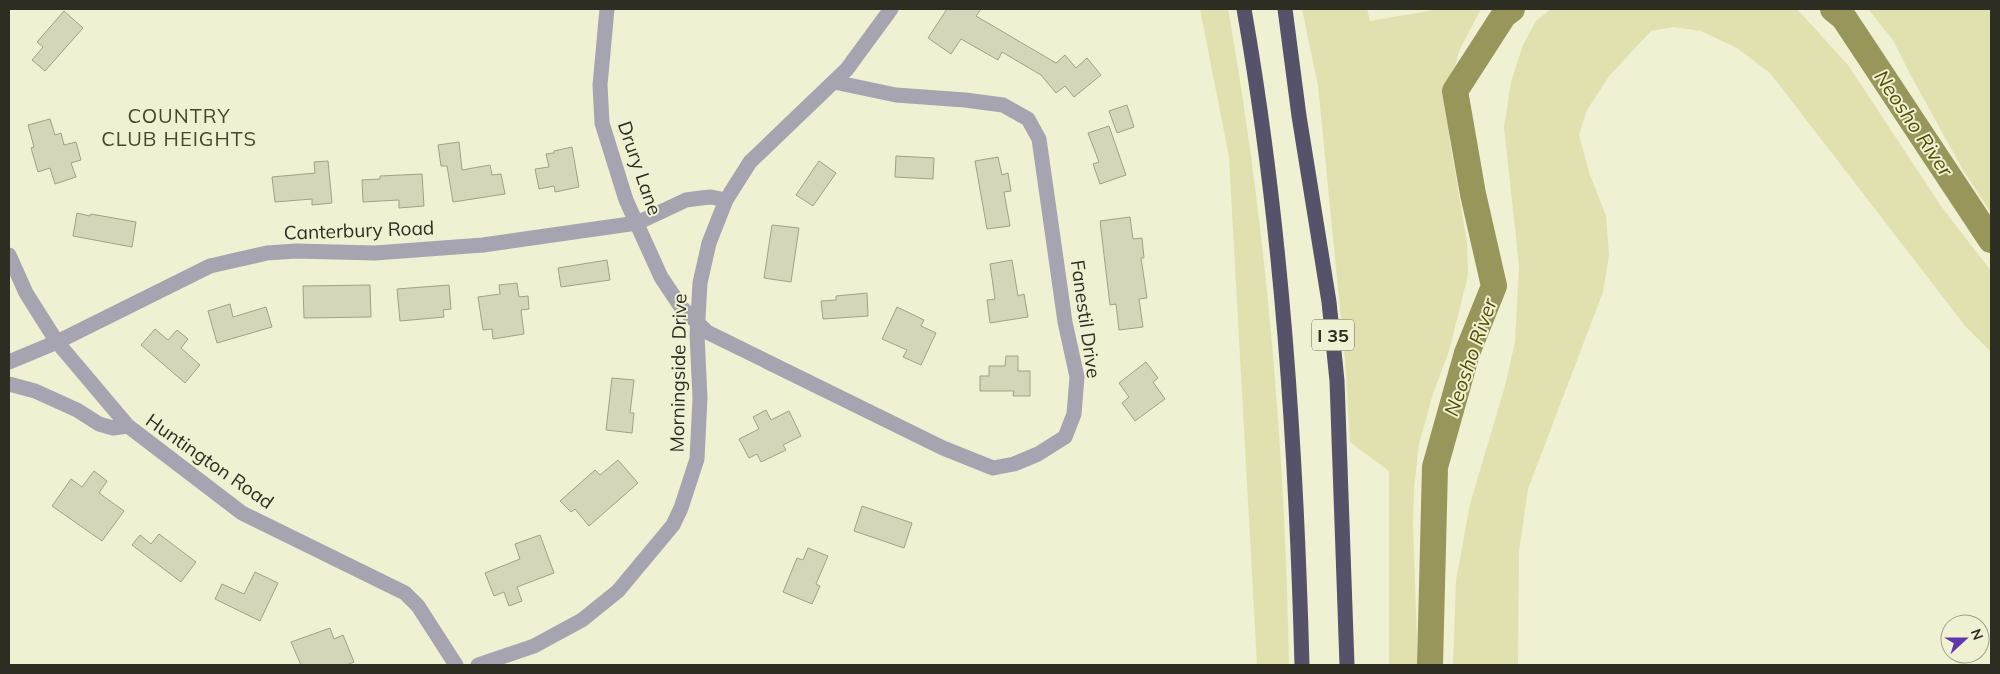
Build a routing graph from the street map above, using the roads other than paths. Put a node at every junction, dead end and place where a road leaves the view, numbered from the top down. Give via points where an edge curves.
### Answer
1 (607, 9) edge
2 (891, 9) edge
3 (1244, 9) edge
4 (1286, 9) edge
5 (834, 82) junction
6 (726, 200) junction
7 (637, 223) junction
8 (9, 256) edge
9 (698, 323) junction
10 (57, 342) junction
11 (9, 362) edge
12 (9, 384) edge
13 (128, 426) junction
14 (456, 665) edge
15 (478, 665) edge
16 (1302, 665) edge
17 (1347, 665) edge

1 - 7 street, Drury Lane via 600,85 602,123 626,200
2 - 5 street, Morningside Drive
3 - 16 highway, I 35 via 1259,96 1284,320 1299,548
4 - 17 highway, I 35 via 1299,116 1329,302 1337,381
5 - 6 street, Morningside Drive via 750,162
5 - 9 street, Fanestil Drive via 896,95 1003,105 1028,119 1039,139 1077,377 1074,414 1065,437 1038,454 993,468 943,448 707,332
6 - 7 street, Canterbury Road via 711,197 686,200
6 - 9 street, Morningside Drive via 709,244 700,283
7 - 9 street, Drury Lane via 661,278 681,307
7 - 10 street, Canterbury Road via 483,245 375,252 267,253 210,266
8 - 10 street, Huntington Road via 26,293
9 - 15 street, Morningside Drive via 700,398 697,459 673,525 618,591 582,620 534,646
10 - 11 street, Canterbury Road
10 - 13 street, Huntington Road
12 - 13 street via 35,391 98,424 113,428
13 - 14 street, Huntington Road via 242,513 405,593 418,606

